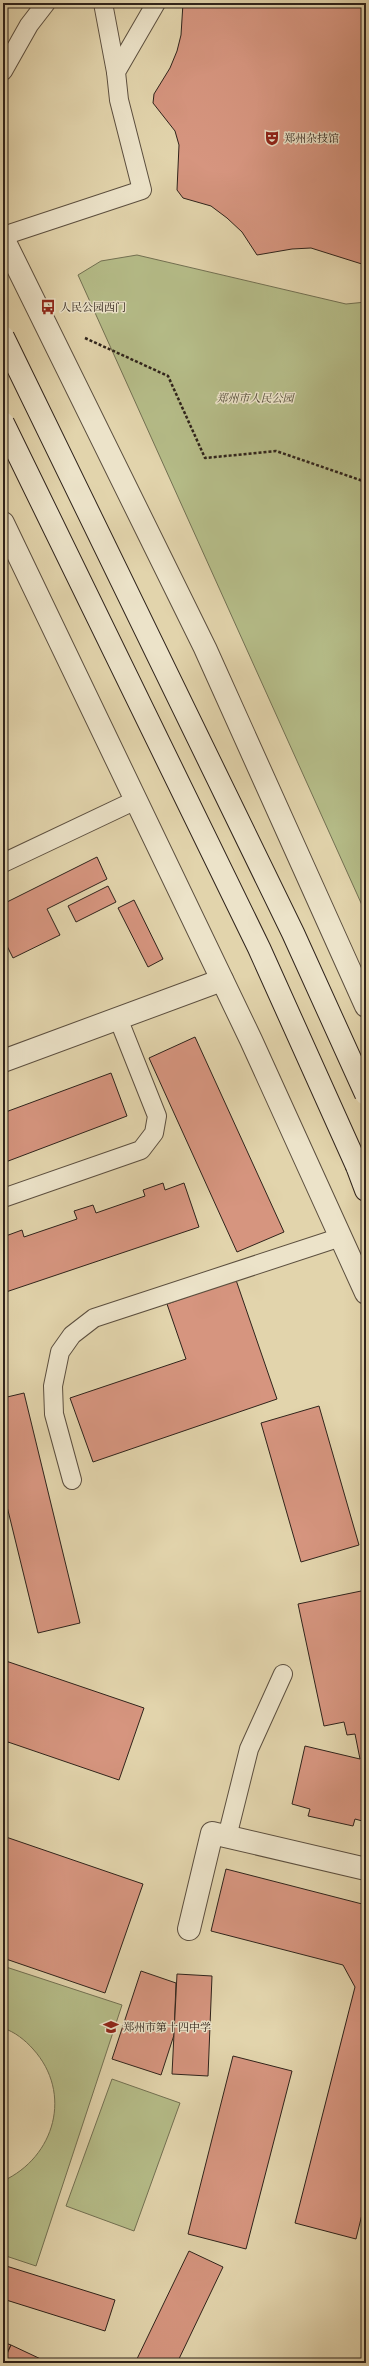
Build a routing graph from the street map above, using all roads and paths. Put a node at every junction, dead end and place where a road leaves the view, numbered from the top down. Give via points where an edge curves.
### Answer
1 (46, 3) edge
2 (103, 3) edge
3 (156, 3) edge
4 (3, 71) edge
5 (116, 72) junction
6 (3, 237) edge
7 (50, 333) junction
8 (3, 337) edge
9 (3, 423) edge
10 (366, 482) edge
11 (3, 523) edge
12 (136, 800) junction
13 (3, 863) edge
14 (222, 980) junction
15 (366, 1006) edge
16 (118, 1018) junction
17 (3, 1061) edge
18 (366, 1094) edge
19 (366, 1190) edge
20 (3, 1198) edge
21 (341, 1237) junction
22 (366, 1293) edge
23 (72, 1480) dead end
24 (283, 1674) dead end
25 (227, 1837) junction
26 (366, 1869) edge
27 (189, 1929) dead end

1 - 4 lane via 29,25
2 - 5 lane
3 - 5 lane
5 - 6 lane via 119,100 142,190
6 - 7 street
7 - 10 path via 90,338 168,376 206,458 276,451
7 - 15 street via 205,648
8 - 18 street, bridge via 293,933
9 - 19 street, bridge via 259,948
11 - 12 street
12 - 13 lane
12 - 14 street
14 - 16 street
14 - 21 street
16 - 17 street
16 - 20 lane via 157,1116 154,1133 141,1150
21 - 22 street
21 - 23 lane via 94,1318 72,1335 60,1352 53,1386 54,1414
24 - 25 lane via 249,1749
25 - 26 street
25 - 27 street via 212,1833

